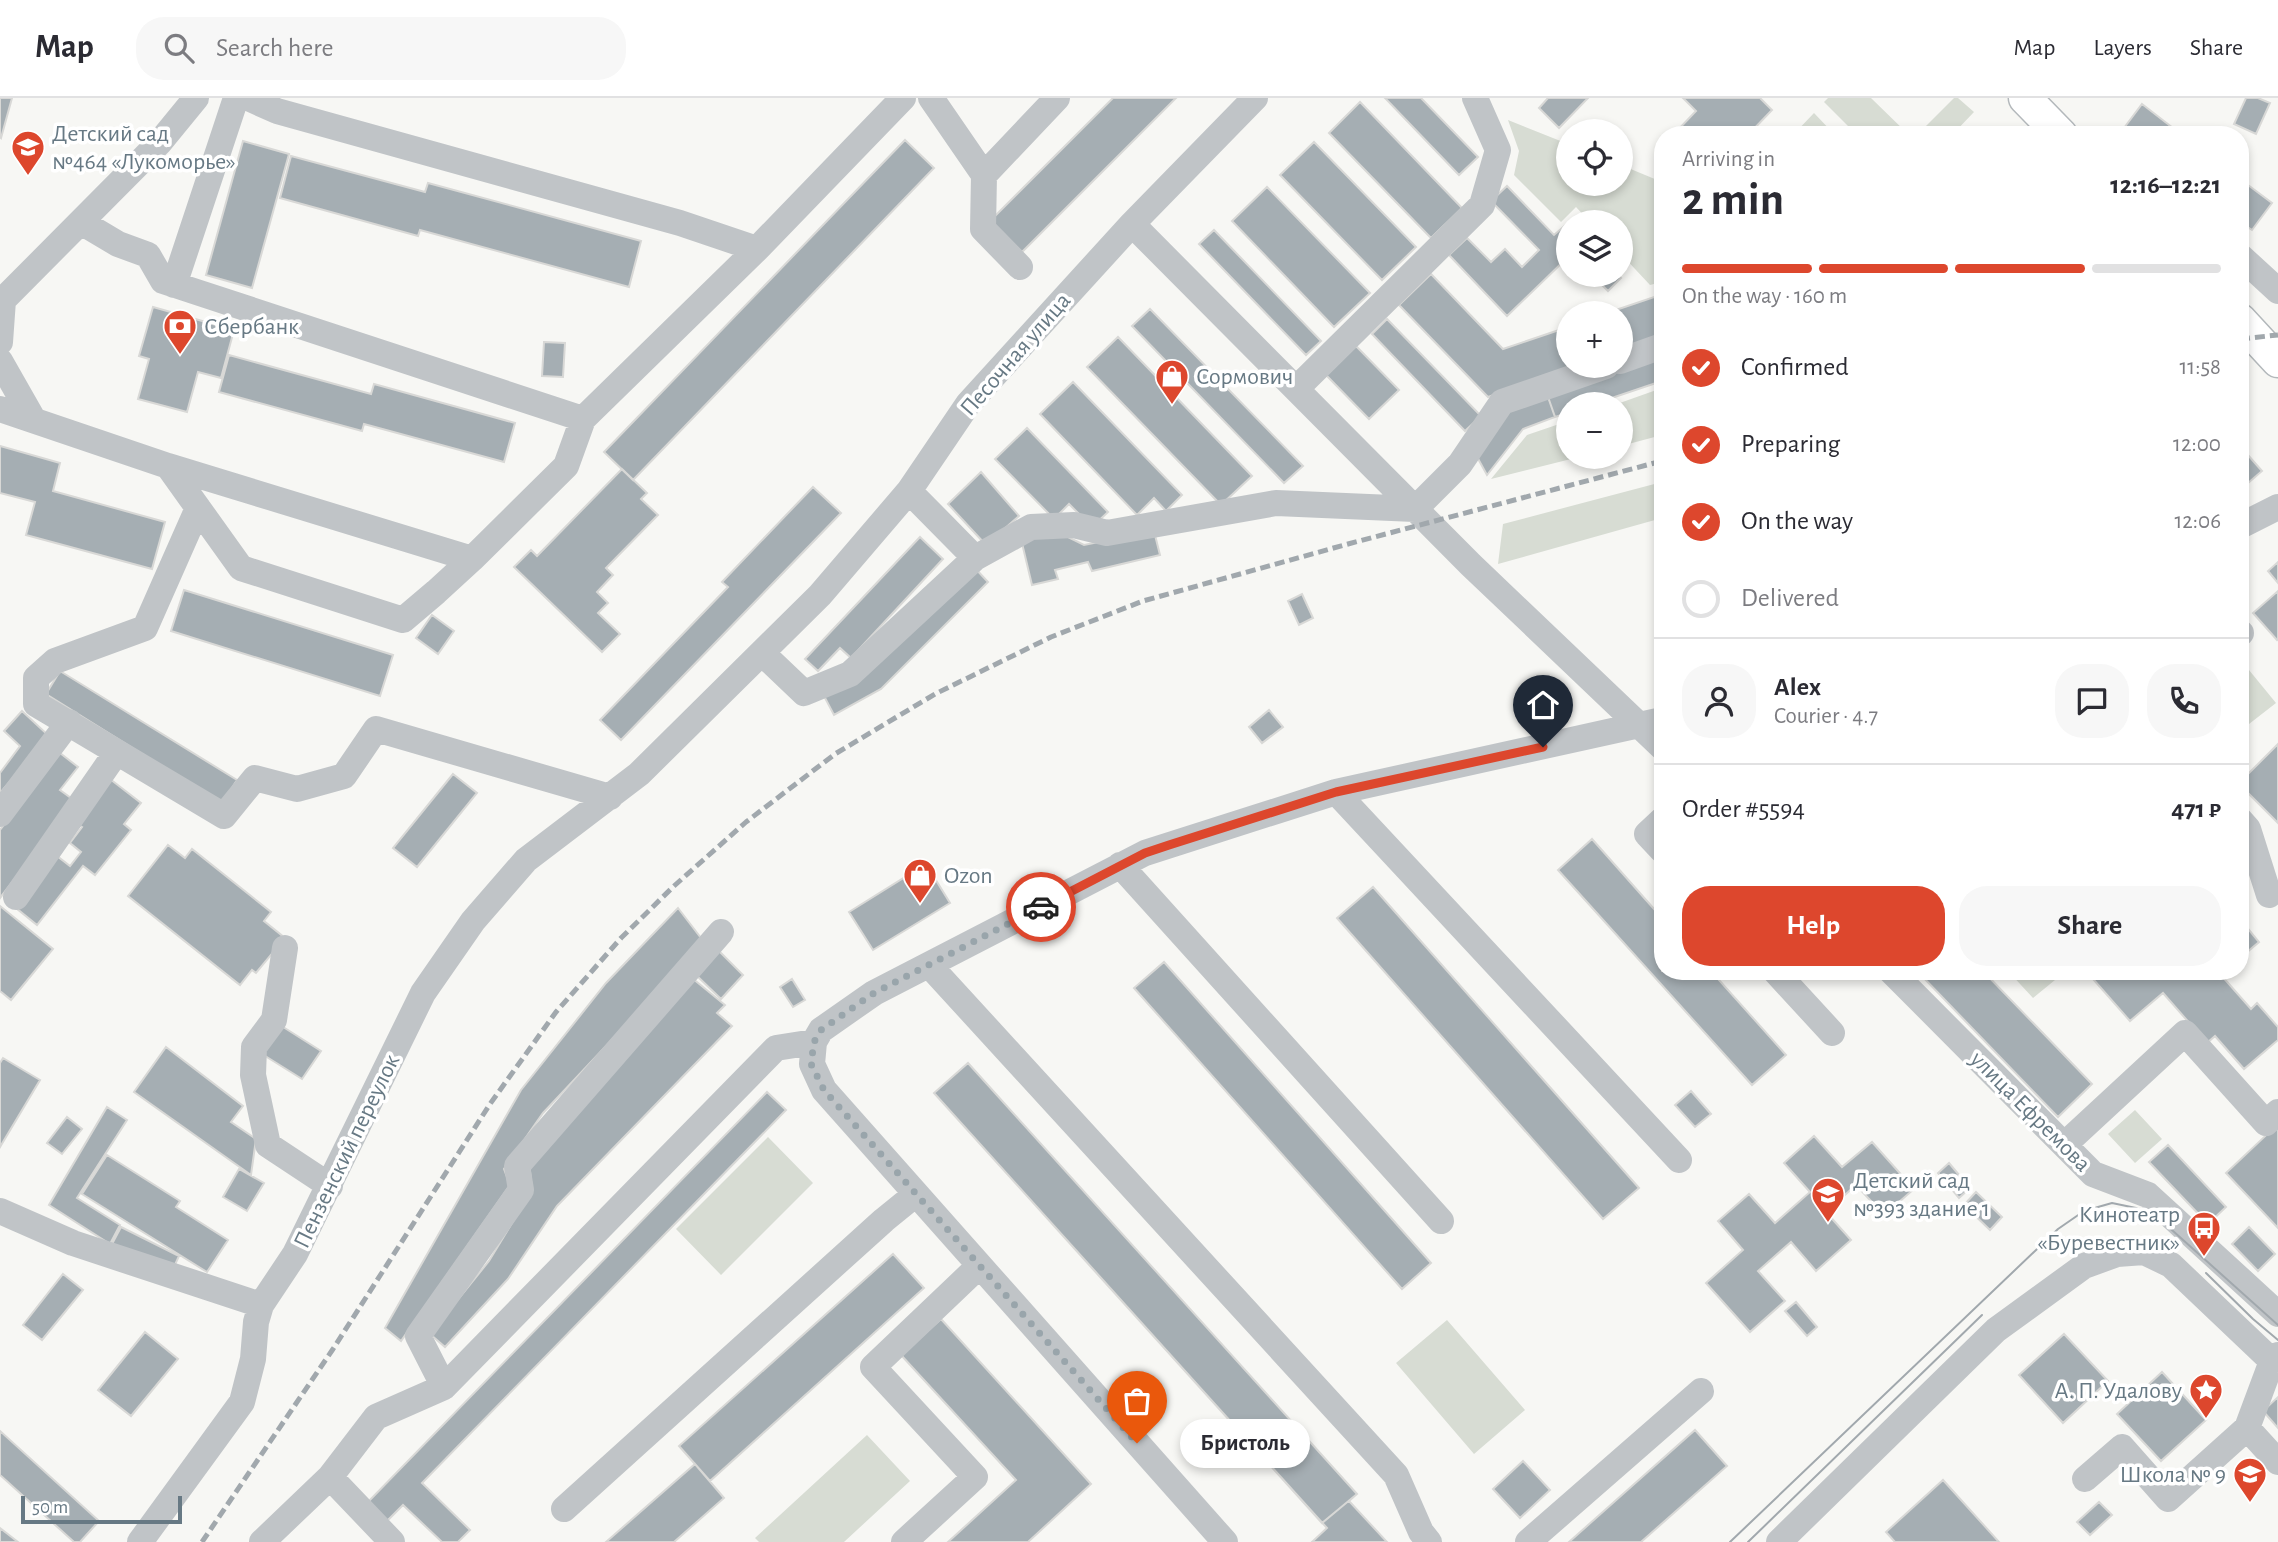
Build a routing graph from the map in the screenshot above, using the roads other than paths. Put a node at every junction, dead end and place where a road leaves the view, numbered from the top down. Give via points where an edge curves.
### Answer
1 (196, 98) edge
2 (236, 98) edge
3 (248, 98) edge
4 (903, 98) edge
5 (931, 98) edge
6 (1057, 98) edge
7 (1255, 98) edge
8 (1475, 98) edge
9 (2025, 98) edge
10 (299, 107) edge
11 (2052, 126) edge
12 (984, 175) junction
13 (81, 222) junction
14 (1132, 224) junction
15 (757, 249) junction
16 (2249, 264) edge
17 (1020, 267) dead end
18 (174, 285) junction
19 (2278, 291) edge
20 (1, 301) edge
21 (2249, 330) edge
22 (0, 342) edge
23 (1654, 349) edge
24 (1633, 356) edge
25 (0, 361) edge
26 (2278, 361) edge
27 (1571, 378) edge
28 (1297, 388) junction
29 (0, 409) edge
30 (33, 419) junction
31 (583, 419) junction
32 (168, 466) junction
33 (909, 491) junction
34 (2278, 507) edge
35 (198, 508) junction
36 (1415, 509) junction
37 (2249, 522) edge
38 (975, 558) junction
39 (472, 559) junction
40 (763, 654) junction
41 (69, 722) junction
42 (1651, 723) edge
43 (116, 754) junction
44 (1336, 792) junction
45 (610, 797) junction
46 (0, 814) edge
47 (1654, 827) edge
48 (2249, 832) edge
49 (1654, 841) edge
50 (1120, 865) junction
51 (2269, 895) dead end
52 (16, 897) dead end
53 (721, 932) dead end
54 (285, 948) dead end
55 (929, 965) junction
56 (1783, 980) edge
57 (1900, 980) edge
58 (1832, 1033) dead end
59 (814, 1042) junction
60 (2278, 1112) edge
61 (2064, 1145) junction
62 (1679, 1160) dead end
63 (330, 1186) junction
64 (916, 1194) junction
65 (0, 1212) edge
66 (1441, 1222) dead end
67 (979, 1266) junction
68 (261, 1305) junction
69 (2278, 1314) edge
70 (2275, 1358) edge
71 (444, 1387) junction
72 (1701, 1391) dead end
73 (2247, 1428) junction
74 (2278, 1462) edge
75 (330, 1477) junction
76 (2085, 1479) dead end
77 (564, 1509) dead end
78 (140, 1542) edge
79 (262, 1542) edge
80 (392, 1542) edge
81 (904, 1542) edge
82 (1225, 1542) edge
83 (1429, 1542) edge
84 (1528, 1542) edge
85 (1779, 1542) edge

1 - 13 street via 160,142
2 - 18 street
3 - 10 street via 277,111
4 - 15 street
5 - 12 street
6 - 12 street
7 - 14 street, Песочная улица
8 - 28 street via 1498,150 1482,205
9 - 11 main road
10 - 15 street
12 - 17 street via 983,229
13 - 18 street via 148,255 163,281
13 - 20 street
14 - 28 street
14 - 33 street, Песочная улица via 968,404
15 - 31 street
16 - 19 street
18 - 31 street
20 - 22 street
21 - 26 main road
23 - 24 street
25 - 30 street
27 - 36 street via 1502,402 1460,464
28 - 36 street
29 - 30 street
30 - 32 street
31 - 39 street via 566,466
32 - 35 street
32 - 39 street
33 - 38 street
33 - 40 street, Песочная улица
34 - 37 street
35 - 39 street via 241,568 402,620
35 - 41 street via 145,628 55,661 36,678 36,704
36 - 38 street via 1276,503 1107,533 1074,525 1031,527
36 - 42 street
38 - 40 street via 850,674 804,693
40 - 45 street, Пензенский переулок
41 - 43 street
41 - 46 street
42 - 44 street
43 - 45 street via 224,816 255,778 297,789 344,776 376,729
43 - 52 street
44 - 50 street
44 - 62 street
45 - 63 street, Пензенский переулок via 526,860 473,921 423,993
47 - 49 street via 1647,834
48 - 51 street
50 - 55 street
50 - 66 street
53 - 71 street via 517,1166 521,1190 418,1336
54 - 63 street via 274,1020 254,1048 253,1076 268,1145
55 - 59 street via 874,993 821,1030
55 - 83 street via 1396,1475
56 - 58 street
57 - 61 street, улица Ефремова
59 - 64 street via 811,1064 824,1090
59 - 71 street via 776,1048
60 - 61 street via 2266,1123 2185,1033
61 - 69 street, улица Ефремова via 2093,1174 2148,1195
63 - 68 street, Пензенский переулок via 295,1254
64 - 67 street
64 - 77 street
65 - 68 street via 73,1242
67 - 81 street via 873,1367 975,1476
67 - 82 street
68 - 78 street, Пензенский переулок via 242,1402
70 - 73 street
70 - 85 street via 2171,1265 2144,1252 2117,1254 2084,1266 1996,1330
71 - 75 street via 376,1417
72 - 84 street
73 - 74 street
73 - 76 street via 2168,1499 2122,1447
75 - 79 street
75 - 80 street

